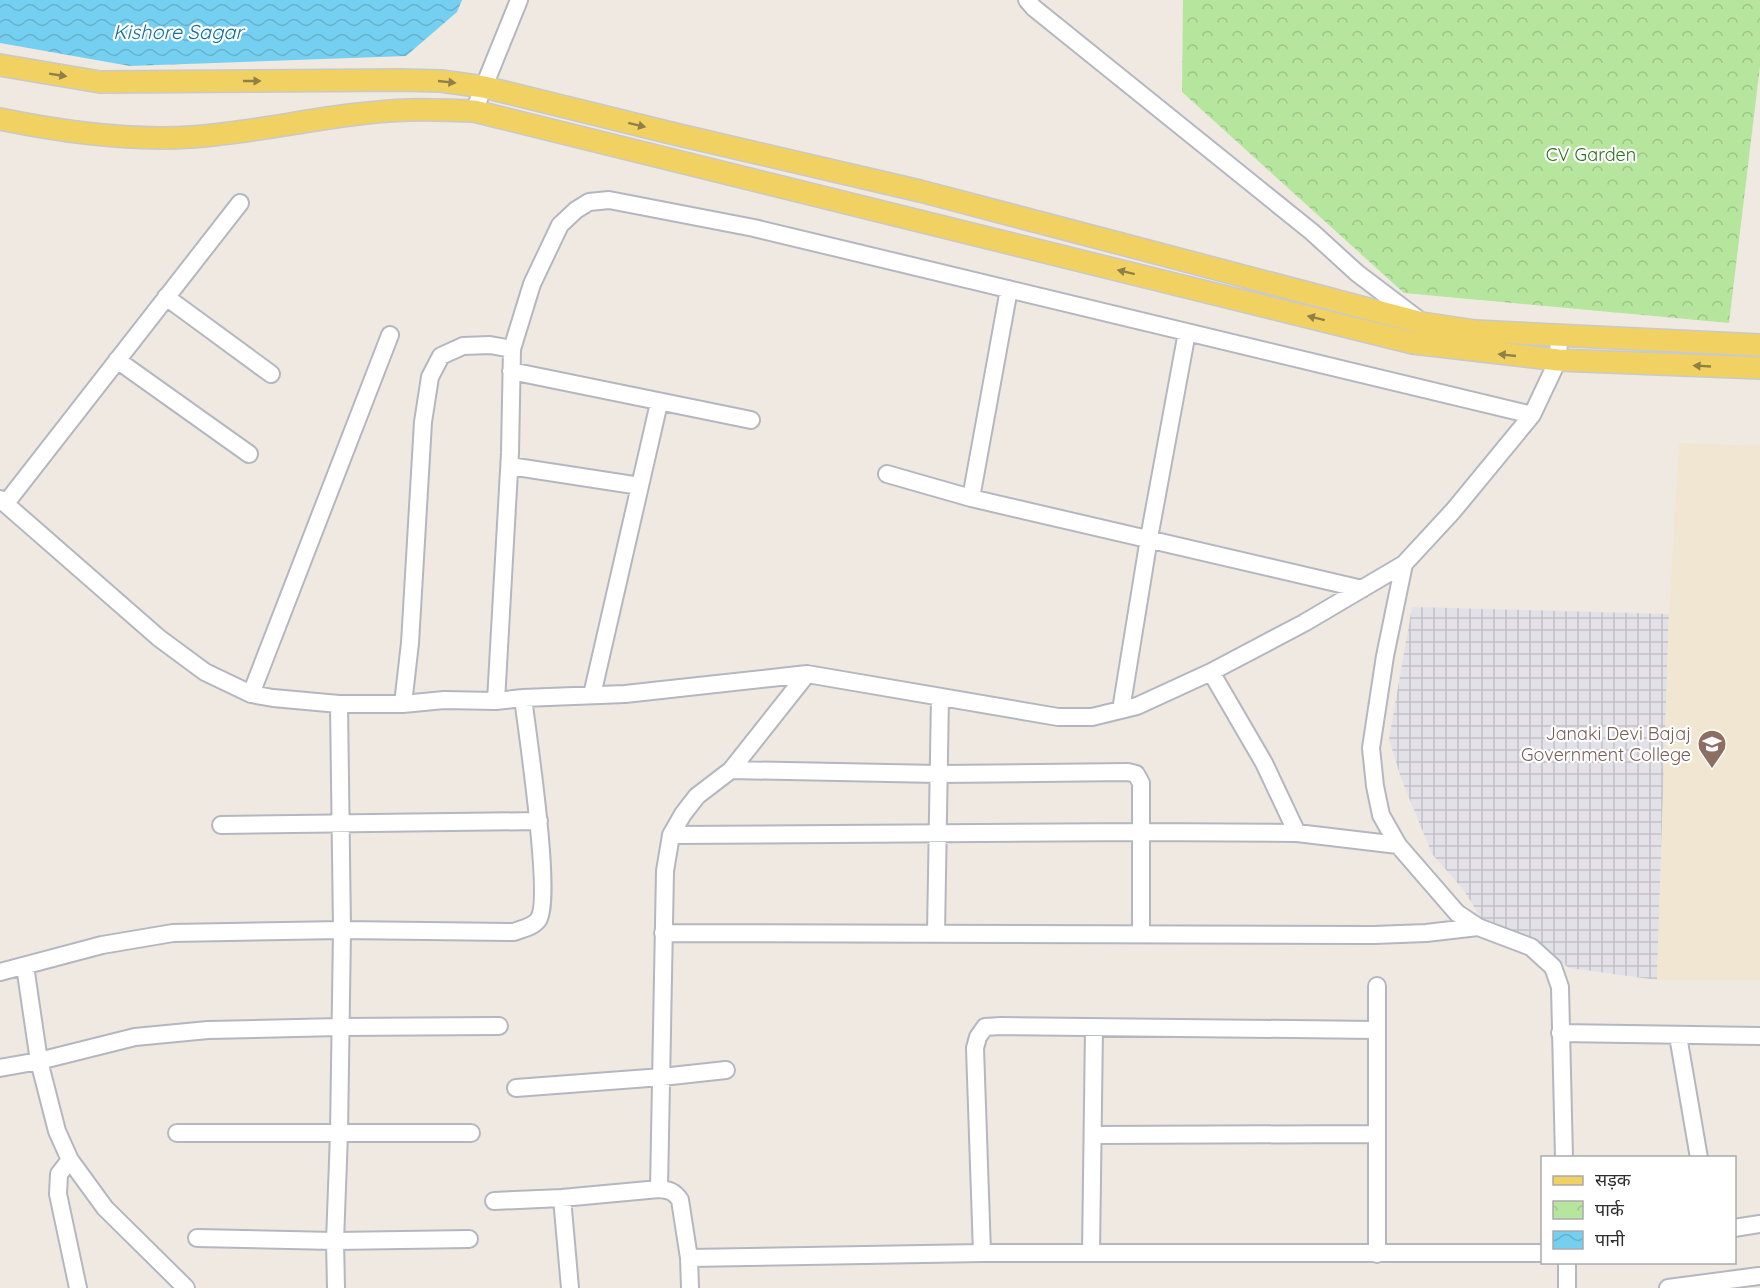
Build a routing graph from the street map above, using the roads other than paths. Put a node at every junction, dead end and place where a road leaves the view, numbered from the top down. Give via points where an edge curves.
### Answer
1 (519, 0) edge
2 (1027, 0) edge
3 (0, 65) edge
4 (484, 87) junction
5 (474, 111) junction
6 (0, 119) edge
7 (240, 203) dead end
8 (1009, 289) junction
9 (166, 297) junction
10 (1422, 323) junction
11 (1186, 332) junction
12 (390, 335) dead end
13 (1559, 337) junction
14 (1760, 345) edge
15 (512, 349) junction
16 (117, 360) junction
17 (1558, 360) junction
18 (1760, 368) edge
19 (511, 372) junction
20 (271, 374) dead end
21 (659, 403) junction
22 (1532, 415) junction
23 (751, 420) dead end
24 (249, 454) dead end
25 (510, 466) junction
26 (887, 474) dead end
27 (640, 486) junction
28 (971, 498) junction
29 (3, 501) edge
30 (1149, 538) junction
31 (1404, 564) junction
32 (1362, 589) junction
33 (1211, 672) junction
34 (807, 674) junction
35 (251, 694) junction
36 (592, 695) junction
37 (940, 697) junction
38 (523, 698) junction
39 (496, 700) junction
40 (339, 704) junction
41 (403, 704) junction
42 (1121, 710) junction
43 (731, 770) junction
44 (939, 774) junction
45 (539, 820) junction
46 (340, 824) junction
47 (221, 825) dead end
48 (1142, 832) junction
49 (1298, 833) junction
50 (938, 834) junction
51 (671, 835) junction
52 (1398, 845) junction
53 (1478, 927) junction
54 (342, 930) junction
55 (663, 933) junction
56 (936, 934) junction
57 (1141, 934) junction
58 (25, 966) junction
59 (0, 972) edge
60 (1377, 986) dead end
61 (499, 1026) dead end
62 (339, 1027) junction
63 (1094, 1028) junction
64 (1377, 1030) junction
65 (1560, 1033) junction
66 (1678, 1036) junction
67 (1760, 1036) edge
68 (39, 1061) junction
69 (0, 1068) edge
70 (726, 1070) dead end
71 (662, 1077) junction
72 (516, 1088) dead end
73 (471, 1132) dead end
74 (177, 1133) dead end
75 (339, 1134) junction
76 (1377, 1134) junction
77 (1093, 1135) junction
78 (1564, 1156) edge
79 (1699, 1156) edge
80 (70, 1160) junction
81 (658, 1189) junction
82 (562, 1198) junction
83 (494, 1201) dead end
84 (1760, 1224) edge
85 (1736, 1228) edge
86 (197, 1238) dead end
87 (469, 1239) dead end
88 (335, 1241) junction
89 (982, 1253) junction
90 (1091, 1253) junction
91 (1541, 1253) edge
92 (1377, 1254) junction
93 (688, 1258) junction
94 (1567, 1264) edge
95 (1759, 1276) edge
96 (78, 1288) edge
97 (186, 1288) edge
98 (336, 1288) edge
99 (570, 1288) edge
100 (690, 1288) edge
101 (1567, 1288) edge
102 (1668, 1288) edge

1 - 4 street
2 - 10 street
3 -> 4 main road via 100,82 400,80
4 - 5 street
4 -> 10 main road via 920,191
5 - 6 main road via 390,111 191,136 110,136
17 -> 5 main road via 1413,343
7 - 9 street
8 - 11 street
8 - 15 street via 754,228 609,200 589,202 560,225 532,284
8 - 28 street
9 - 16 street
9 - 20 street
10 - 13 main road
11 - 22 street
11 - 30 street
12 - 35 street
13 - 14 main road
13 - 17 street
15 - 19 street
15 - 41 street via 463,346 441,356 430,377 423,422
16 - 24 street
16 - 29 street
18 -> 17 main road
17 - 22 street
19 - 21 street
19 - 25 street
21 - 23 street
21 - 27 street
22 - 31 street
25 - 27 street
25 - 39 street
26 - 28 street
27 - 36 street
28 - 30 street
29 - 35 street via 159,638 205,672
30 - 32 street
30 - 42 street
31 - 32 street
31 - 52 street via 1371,748 1381,815
32 - 33 street
33 - 42 street
33 - 49 street via 1264,763
34 - 36 street
34 - 37 street
34 - 43 street
35 - 40 street
36 - 38 street
37 - 42 street via 1058,717 1092,717
37 - 44 street
38 - 39 street
38 - 45 street
39 - 41 street
40 - 41 street
40 - 46 street
43 - 44 street
43 - 51 street via 698,796
44 - 48 street via 1136,774 1141,783
44 - 50 street
45 - 46 street
45 - 54 street via 544,903 538,920 529,927 514,932
46 - 47 street
46 - 54 street
48 - 49 street
48 - 50 street
48 - 57 street
49 - 52 street
50 - 51 street
50 - 56 street
51 - 55 street via 665,871
52 - 53 street via 1457,913
53 - 57 street via 1374,935
53 - 65 street via 1531,948 1552,967 1560,987
54 - 58 street via 173,933 102,945
54 - 62 street
55 - 56 street
55 - 71 street
56 - 57 street
58 - 59 street
58 - 68 street
60 - 64 street
61 - 62 street
62 - 68 street via 208,1030 135,1037
62 - 75 street
63 - 64 street
63 - 77 street
63 - 89 street via 985,1027 978,1037 975,1048
64 - 76 street
65 - 66 street
65 - 78 street
66 - 67 street
66 - 79 street
68 - 69 street
68 - 80 street via 57,1131
70 - 71 street
71 - 72 street
71 - 81 street
73 - 75 street
74 - 75 street
75 - 88 street
76 - 77 street
76 - 92 street
77 - 90 street
80 - 96 street via 59,1174 58,1194
80 - 97 street via 105,1208
81 - 82 street
81 - 93 street via 669,1190 680,1200
82 - 83 street
82 - 99 street
84 - 85 street
86 - 88 street
87 - 88 street
88 - 98 street
89 - 90 street
89 - 93 street
90 - 92 street
91 - 92 street
93 - 100 street
94 - 101 street
95 - 102 street

